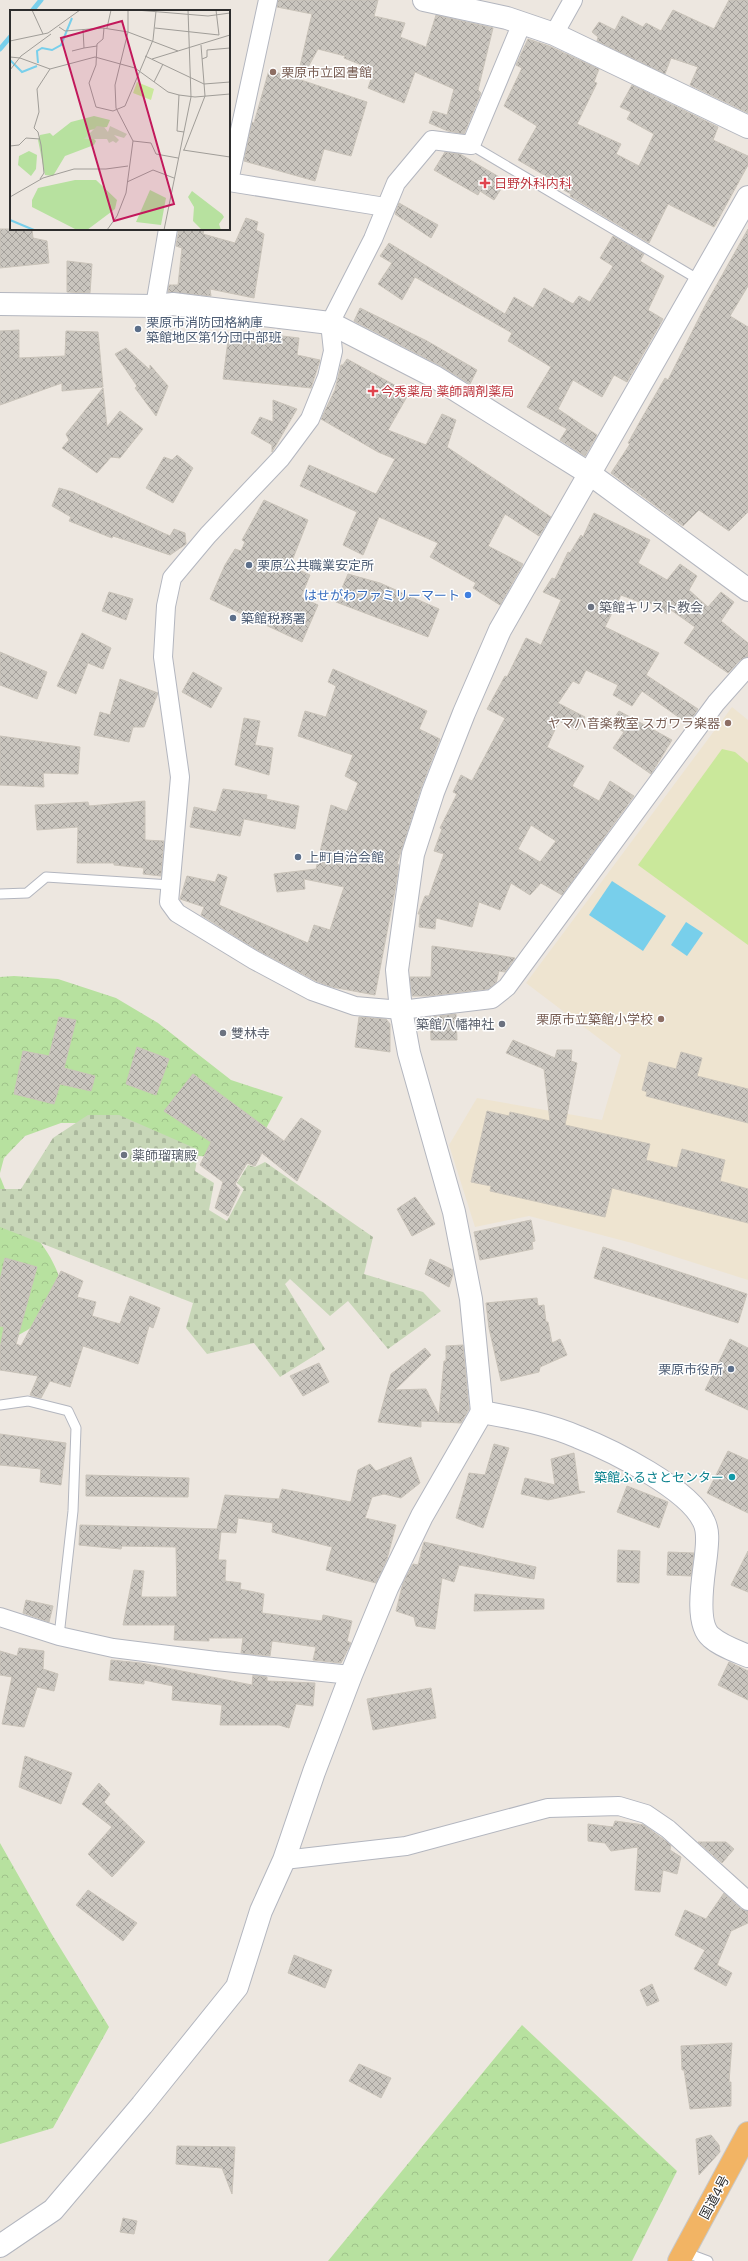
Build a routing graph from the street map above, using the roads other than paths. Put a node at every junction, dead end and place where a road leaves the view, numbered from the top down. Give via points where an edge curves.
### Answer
1 (268, 0) edge
2 (424, 0) edge
3 (573, 0) edge
4 (522, 23) junction
5 (554, 34) junction
6 (748, 127) edge
7 (471, 145) junction
8 (230, 177) edge
9 (230, 182) edge
10 (748, 197) edge
11 (385, 206) junction
12 (168, 230) edge
13 (700, 281) junction
14 (0, 304) edge
15 (155, 306) junction
16 (330, 323) junction
17 (590, 474) junction
18 (748, 590) edge
19 (748, 667) edge
20 (171, 885) junction
21 (0, 894) edge
22 (401, 1010) junction
23 (0, 1405) edge
24 (482, 1412) junction
25 (0, 1617) edge
26 (59, 1636) junction
27 (748, 1656) edge
28 (351, 1675) junction
29 (284, 1860) junction
30 (748, 1901) edge
31 (748, 2132) edge
32 (0, 2246) edge
33 (682, 2256) edge
34 (708, 2261) edge

1 - 8 street
2 - 4 street
3 - 5 street
4 - 5 street
4 - 7 street
5 - 6 street
7 - 11 street via 432,140 396,183
7 - 13 lane
9 - 11 street
10 - 13 street
11 - 16 street via 373,239
12 - 15 street
13 - 17 street
14 - 15 street
15 - 16 street via 173,304
16 - 17 street via 435,377
16 - 20 street via 333,351 327,377 310,419 281,458 208,535 172,578 166,606 163,656 180,777
17 - 18 street
17 - 22 street via 500,630 433,792 413,854 397,970
19 - 22 street via 716,702 507,987 492,999
20 - 21 lane via 46,877 27,893
20 - 22 street via 170,902 177,913 312,992 355,1006
22 - 24 street via 409,1053 454,1212 468,1284
23 - 26 lane via 28,1401 68,1411 76,1428 73,1511
24 - 27 street via 517,1419 578,1437 653,1476 692,1504 703,1519 708,1532 701,1612 704,1626 709,1636
24 - 28 street via 422,1516 387,1588
25 - 26 street
26 - 28 street via 113,1648
28 - 29 street
29 - 30 street via 406,1846 548,1808 619,1806 646,1814 668,1829
29 - 32 street via 262,1911 237,1987 53,2210
31 - 33 highway, 国道4号
33 - 34 lane

